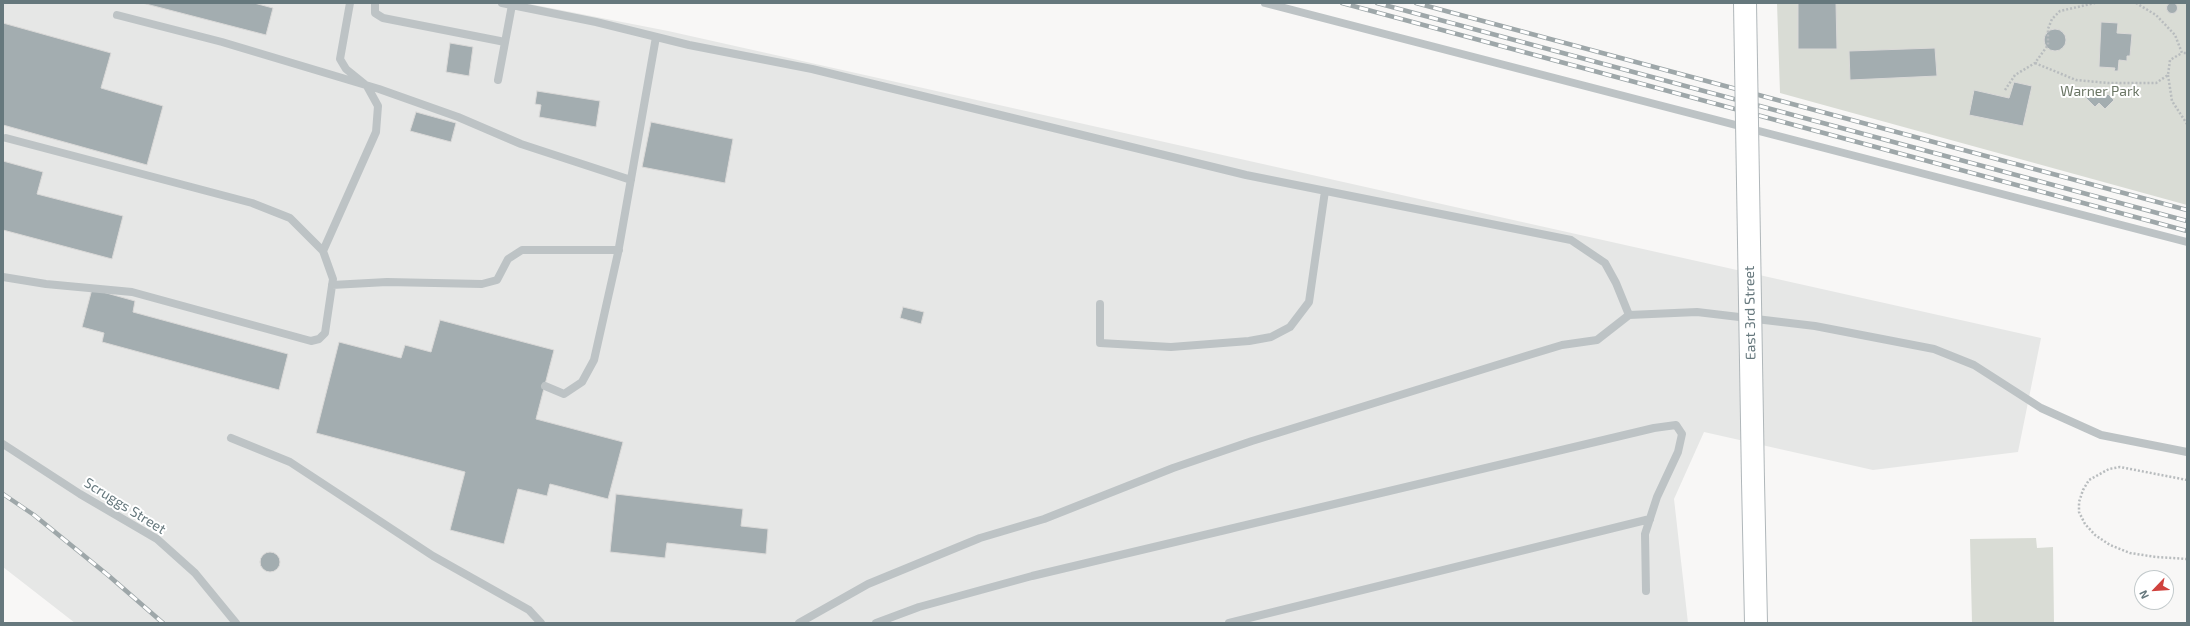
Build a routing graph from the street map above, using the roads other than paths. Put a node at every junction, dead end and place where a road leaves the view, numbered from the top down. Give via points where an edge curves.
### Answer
1 (350, 3) edge
2 (375, 3) edge
3 (502, 3) edge
4 (1265, 3) edge
5 (1745, 3) edge
6 (512, 5) junction
7 (117, 15) dead end
8 (656, 37) junction
9 (505, 42) junction
10 (498, 80) dead end
11 (367, 86) junction
12 (6, 138) dead end
13 (631, 180) junction
14 (1325, 191) junction
15 (2187, 242) edge
16 (619, 250) junction
17 (323, 251) junction
18 (3, 278) edge
19 (332, 285) junction
20 (1100, 304) dead end
21 (1629, 315) junction
22 (545, 386) dead end
23 (231, 438) dead end
24 (3, 444) edge
25 (2187, 452) edge
26 (1650, 519) junction
27 (1646, 591) dead end
28 (236, 623) edge
29 (541, 623) edge
30 (799, 623) edge
31 (876, 623) edge
32 (1229, 623) edge
33 (1756, 623) edge

1 - 11 lane via 340,59 346,70
2 - 9 lane via 375,13 383,18
3 - 6 lane
4 - 15 lane
5 - 33 main road, East 3rd Street, bridge
6 - 8 lane
6 - 9 lane
7 - 11 lane via 222,42
8 - 13 lane
8 - 14 lane via 812,69 1246,176
9 - 10 lane
11 - 13 lane via 458,116 521,144
11 - 17 lane via 378,106 376,132
12 - 17 lane via 252,203 290,218
13 - 16 lane
14 - 20 lane via 1309,302 1290,327 1271,337 1171,347 1100,343
14 - 21 lane via 1571,240 1605,263
16 - 19 lane via 522,250 508,259 497,280 482,284 387,282
16 - 22 lane via 594,360 582,382 564,394
17 - 19 lane via 333,279
18 - 19 lane via 132,292 311,341 319,339 324,333
21 - 25 lane via 1697,312 1815,326 1934,349 1974,365 2041,408 2101,435
21 - 30 lane via 1597,340 1562,345 1252,441 1173,468 1044,519 980,538 868,584
23 - 29 lane via 290,462 433,556 529,610
24 - 28 lane, Scruggs Street via 80,494 157,539 195,573
26 - 27 lane via 1645,534
26 - 31 lane via 1657,497 1678,452 1682,434 1676,425 1654,428 1032,576 919,607
26 - 32 lane

